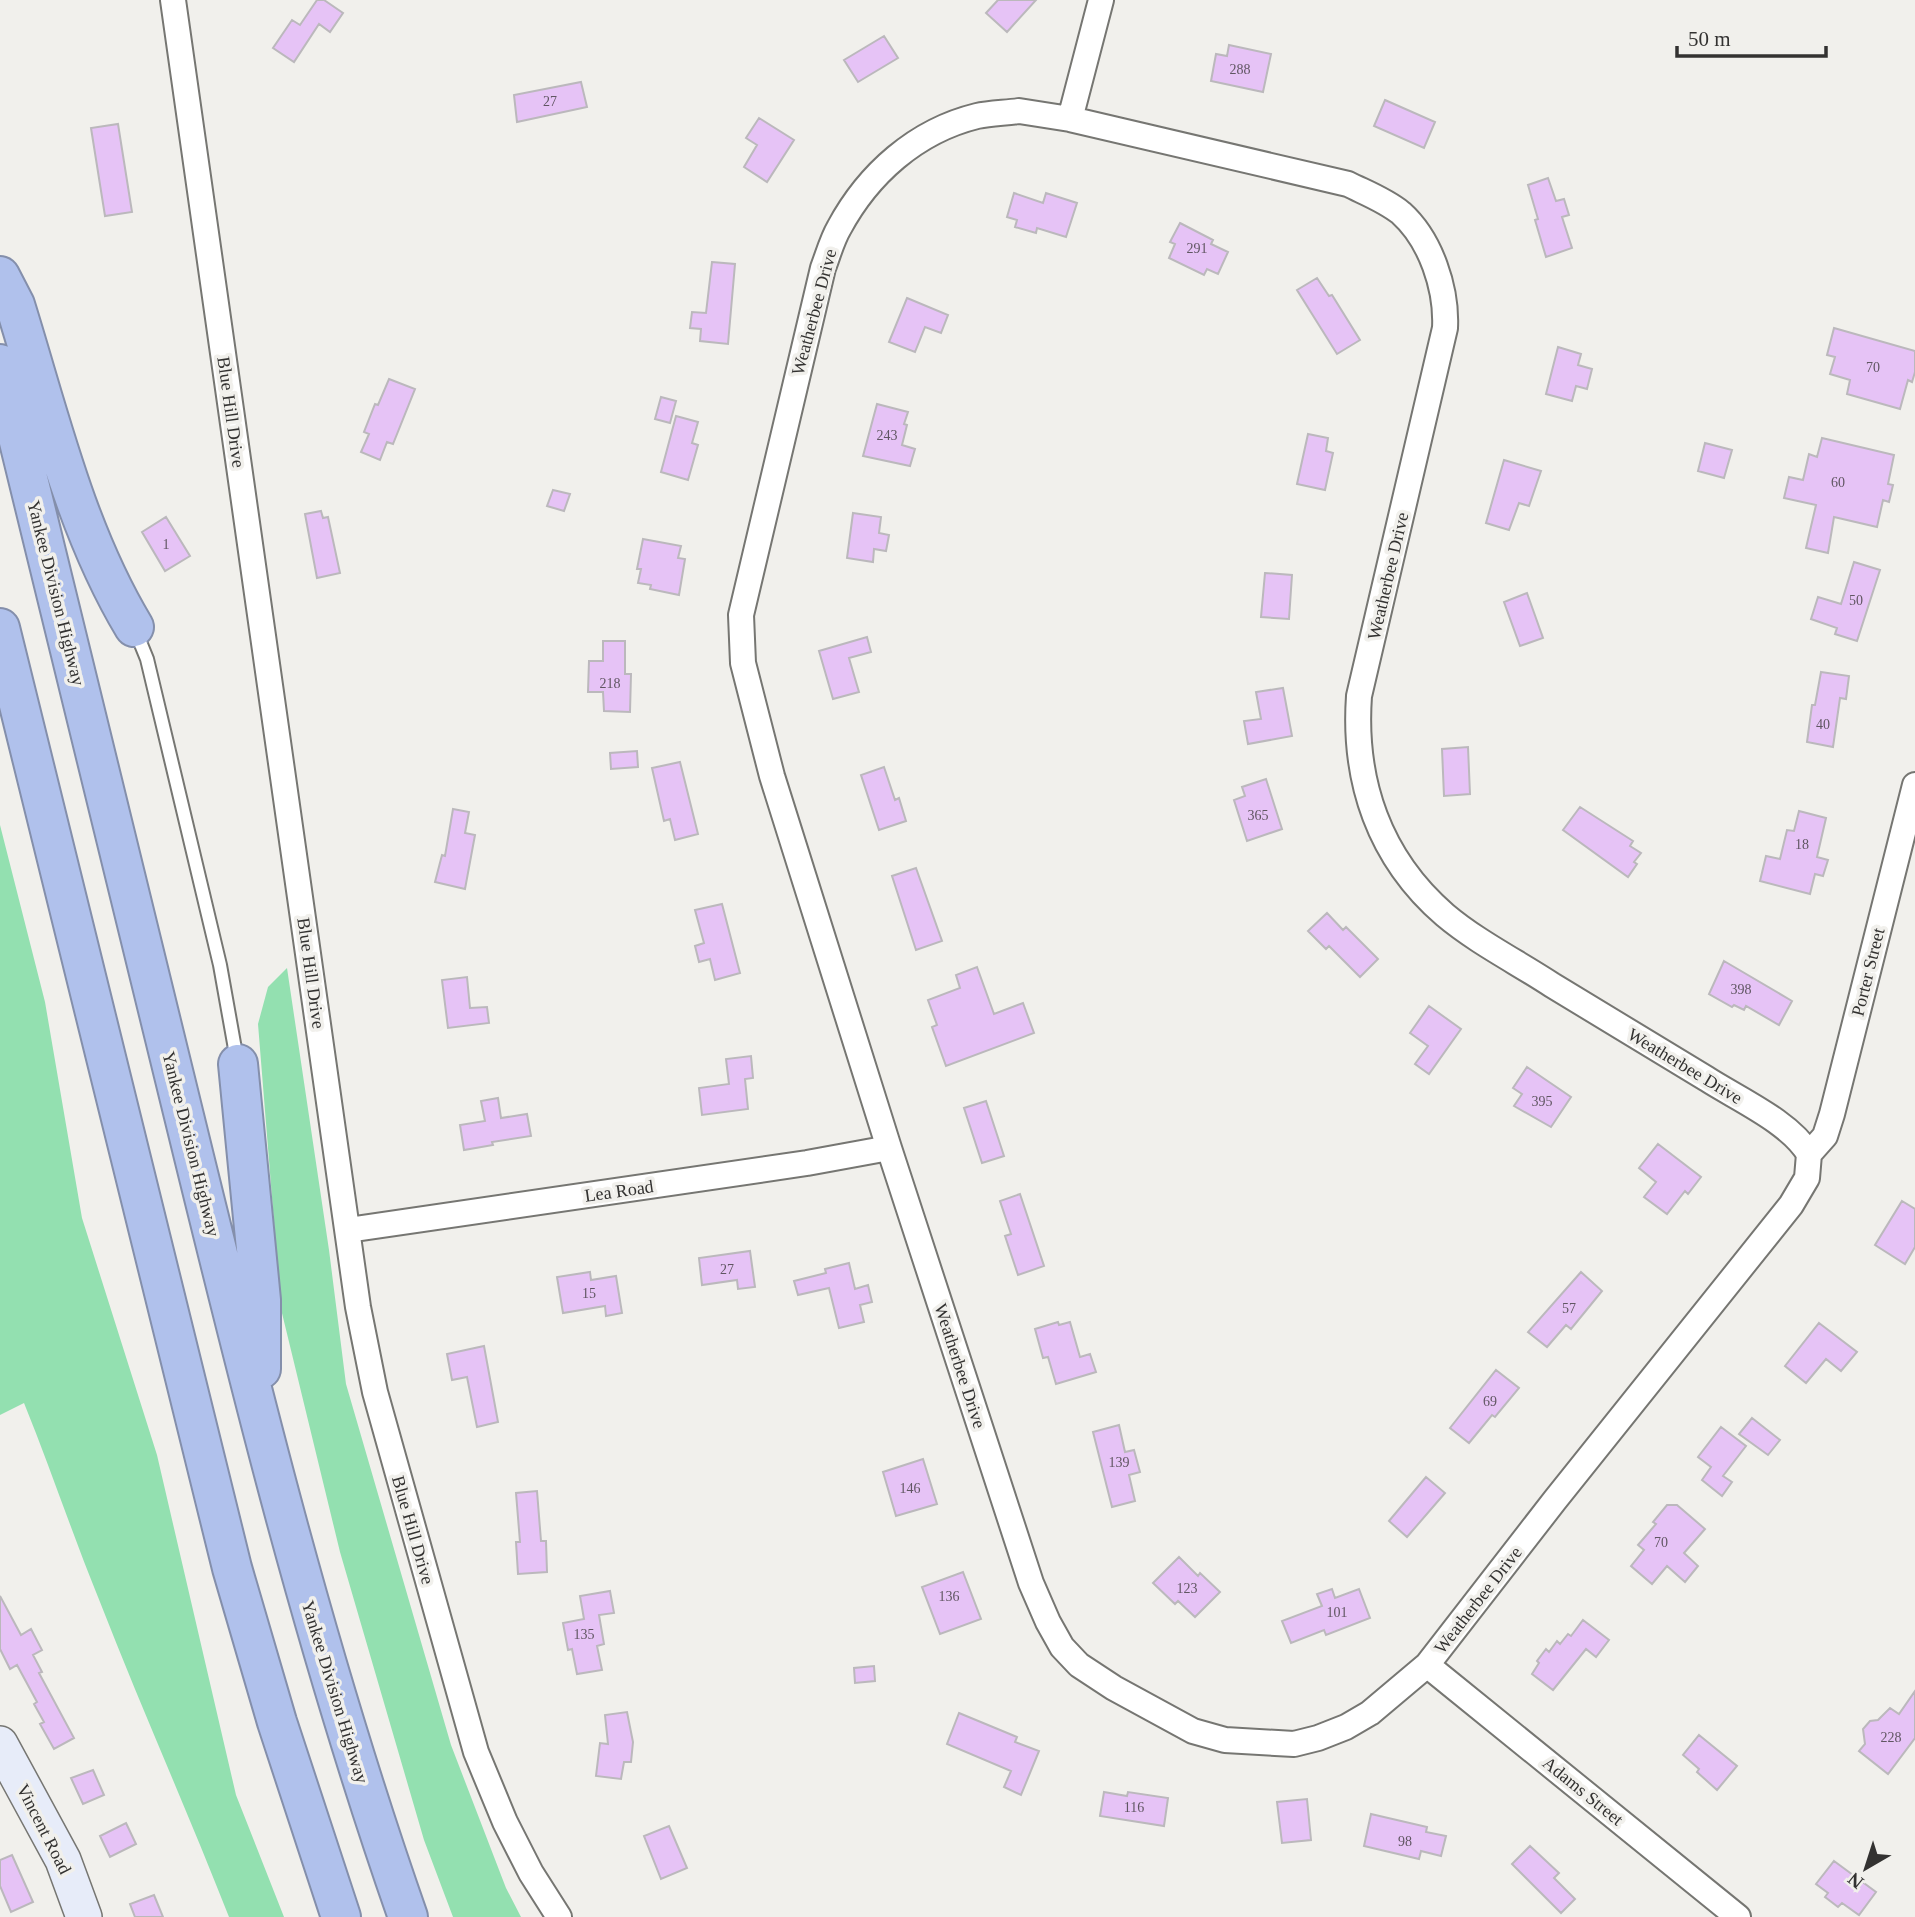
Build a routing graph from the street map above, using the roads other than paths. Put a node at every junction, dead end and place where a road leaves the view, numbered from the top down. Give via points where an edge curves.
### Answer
1 (173, 0) edge
2 (1101, 0) edge
3 (1070, 118) junction
4 (0, 276) edge
5 (0, 363) edge
6 (134, 627) joint
7 (0, 628) edge
8 (1915, 785) edge
9 (238, 1063) joint
10 (889, 1148) junction
11 (1809, 1154) junction
12 (348, 1230) junction
13 (260, 1423) junction
14 (1427, 1665) junction
15 (3, 1754) edge
16 (85, 1917) edge
17 (341, 1917) edge
18 (408, 1917) edge
19 (559, 1917) edge
20 (1738, 1917) edge

1 - 12 street, Blue Hill Drive
2 - 3 street
3 - 10 street, Weatherbee Drive via 1019,111 967,119 909,146 862,192 838,229 823,268 741,615 743,663 772,776
3 - 11 street, Weatherbee Drive via 1348,184 1388,204 1415,230 1439,282 1445,328 1359,696 1361,767 1374,816 1409,876 1447,916 1754,1108 1797,1137
4 - 6 highway via 15,305 81,516
5 - 13 highway, Yankee Division Highway
6 - 9 lane via 147,659 214,938
7 - 17 highway via 232,1568
8 - 11 street, Porter Street via 1832,1114 1825,1136
9 - 13 highway via 261,1300
10 - 12 street, Lea Road
10 - 14 street, Weatherbee Drive via 1031,1583 1052,1630 1079,1665 1193,1731 1225,1740 1294,1744 1318,1738 1370,1713
11 - 14 street, Weatherbee Drive via 1807,1178 1791,1205
12 - 19 street, Blue Hill Drive via 375,1392 477,1752 505,1822
13 - 18 highway, Yankee Division Highway via 310,1612
14 - 20 street, Adams Street
15 - 16 street, Vincent Road via 62,1860

